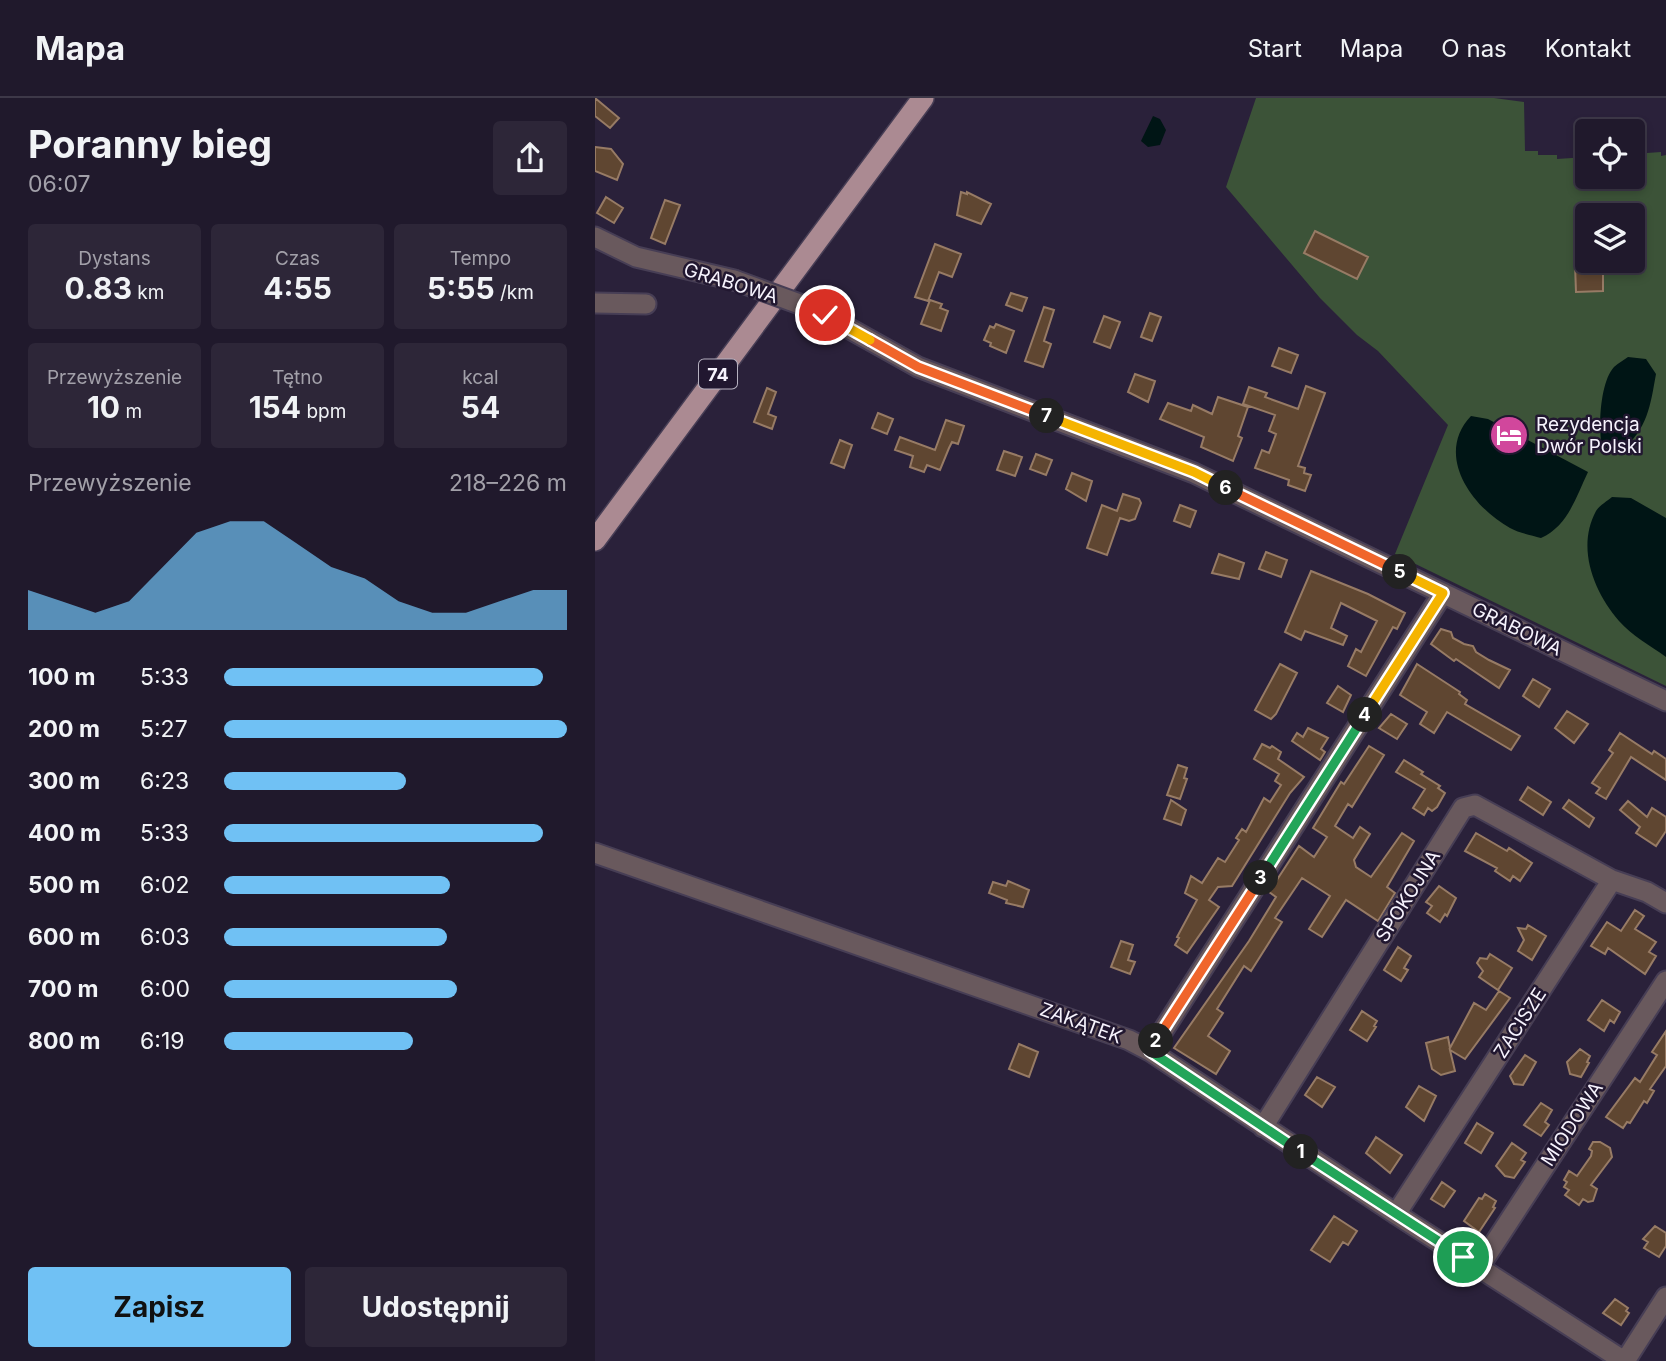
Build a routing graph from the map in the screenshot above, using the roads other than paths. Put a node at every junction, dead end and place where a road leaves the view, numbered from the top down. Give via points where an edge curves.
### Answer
1 (923, 98) edge
2 (595, 237) edge
3 (595, 303) edge
4 (646, 304) dead end
5 (595, 540) edge
6 (1443, 593) junction
7 (1666, 701) edge
8 (595, 853) edge
9 (1612, 880) junction
10 (1666, 903) edge
11 (1666, 981) edge
12 (1150, 1051) junction
13 (1263, 1127) junction
14 (1396, 1214) junction
15 (1479, 1267) junction
16 (1666, 1297) edge
17 (1624, 1361) edge

1 - 5 main road, 74
2 - 6 street, GRABOWA, bridge via 636,257 734,280 816,310 906,361 1194,472
3 - 4 street
6 - 7 street, GRABOWA
6 - 12 street
8 - 12 street, ZAKĄTEK via 1116,1035
9 - 10 street
9 - 13 street, SPOKOJNA via 1475,805 1463,808
9 - 14 street, ZACISZE
11 - 15 street, MIODOWA
12 - 13 street, ZAKĄTEK
13 - 14 street, ZAKĄTEK
14 - 15 street, ZAKĄTEK
15 - 17 street, ZAKĄTEK
16 - 17 street

